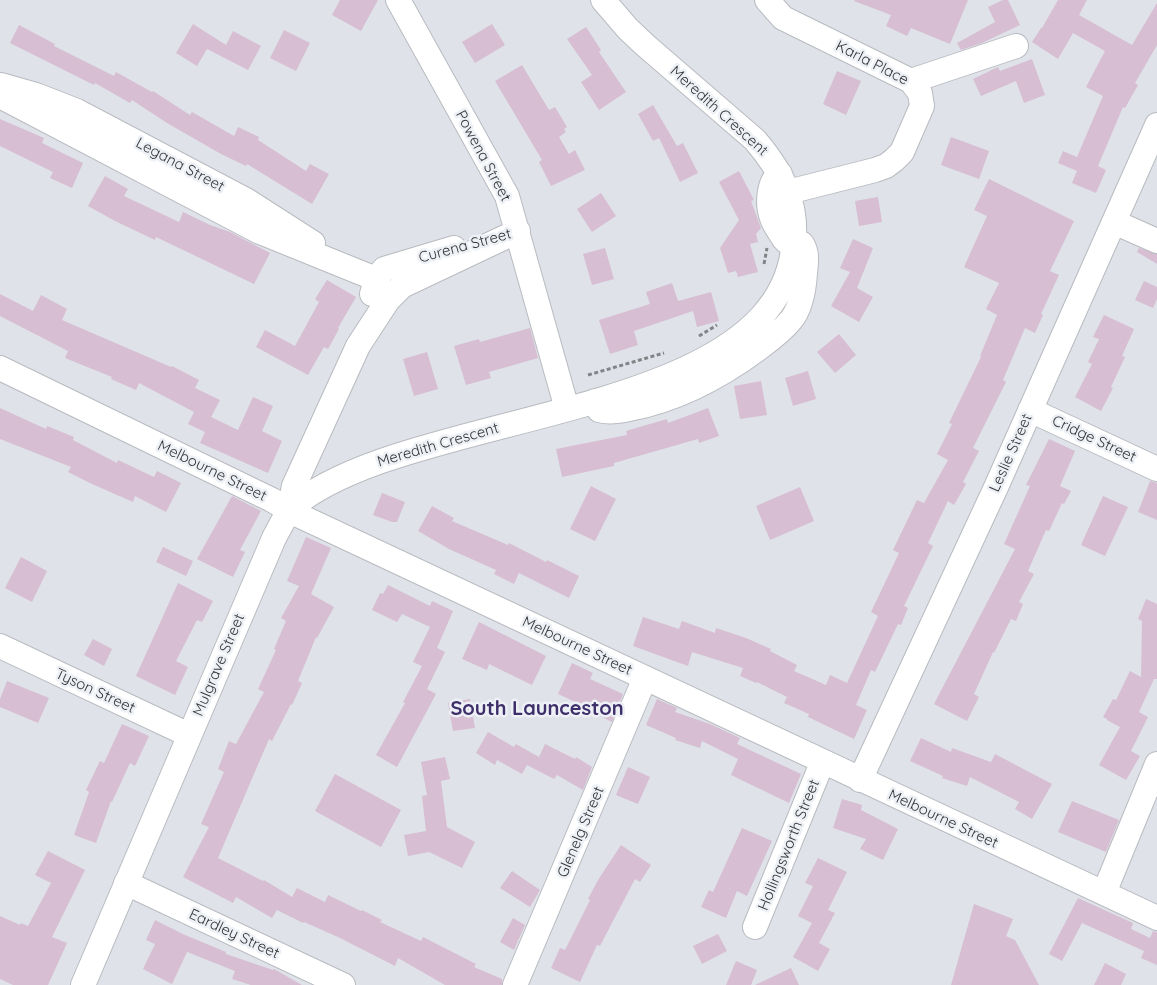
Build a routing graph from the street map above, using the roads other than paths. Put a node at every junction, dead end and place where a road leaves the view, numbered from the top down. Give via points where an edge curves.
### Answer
1 (398, 0) edge
2 (603, 0) edge
3 (767, 0) edge
4 (1016, 46) dead end
5 (911, 81) junction
6 (0, 85) edge
7 (0, 96) edge
8 (1157, 125) edge
9 (784, 183) junction
10 (1114, 222) junction
11 (518, 231) junction
12 (1157, 241) edge
13 (794, 243) junction
14 (350, 268) junction
15 (385, 286) junction
16 (0, 368) edge
17 (567, 409) junction
18 (1030, 410) junction
19 (1157, 469) edge
20 (289, 510) junction
21 (0, 646) edge
22 (645, 678) junction
23 (189, 735) junction
24 (822, 762) junction
25 (1157, 764) edge
26 (860, 780) junction
27 (126, 883) junction
28 (1104, 893) junction
29 (1157, 918) edge
30 (755, 928) dead end
31 (83, 985) edge
32 (343, 985) edge
33 (515, 985) edge

1 - 11 street, Powena Street via 507,196
2 - 9 street, Meredith Crescent via 645,46 755,140 771,158
3 - 5 street, Karla Place via 783,18
4 - 5 street
5 - 9 street, Karla Place via 920,93 922,106 902,152 894,160 875,170
6 - 14 street, Legana Street via 86,115 246,200
7 - 14 street, Legana Street via 260,232
8 - 10 street, Leslie Street
9 - 13 street, Meredith Crescent via 794,223
9 - 13 street via 772,180 770,210 772,220 784,239
10 - 12 street
10 - 18 street, Leslie Street
11 - 15 street, Curena Street via 410,282
11 - 17 street, Powena Street
13 - 17 street, Meredith Crescent via 787,274 777,296 762,316 735,340 682,371
14 - 15 street, Legana Street
15 - 20 street, Mulgrave Street via 294,486
16 - 20 street, Melbourne Street
17 - 20 street, Meredith Crescent via 380,461 323,486
18 - 19 street, Cridge Street
18 - 26 street, Leslie Street
20 - 22 street, Melbourne Street
20 - 23 street, Mulgrave Street
21 - 23 street, Tyson Street
22 - 24 street, Melbourne Street
22 - 33 street, Glenelg Street
23 - 27 street, Mulgrave Street
24 - 26 street, Melbourne Street
24 - 30 street, Hollingsworth Street
25 - 28 street
26 - 28 street, Melbourne Street
27 - 31 street, Mulgrave Street
27 - 32 street, Eardley Street
28 - 29 street, Melbourne Street

